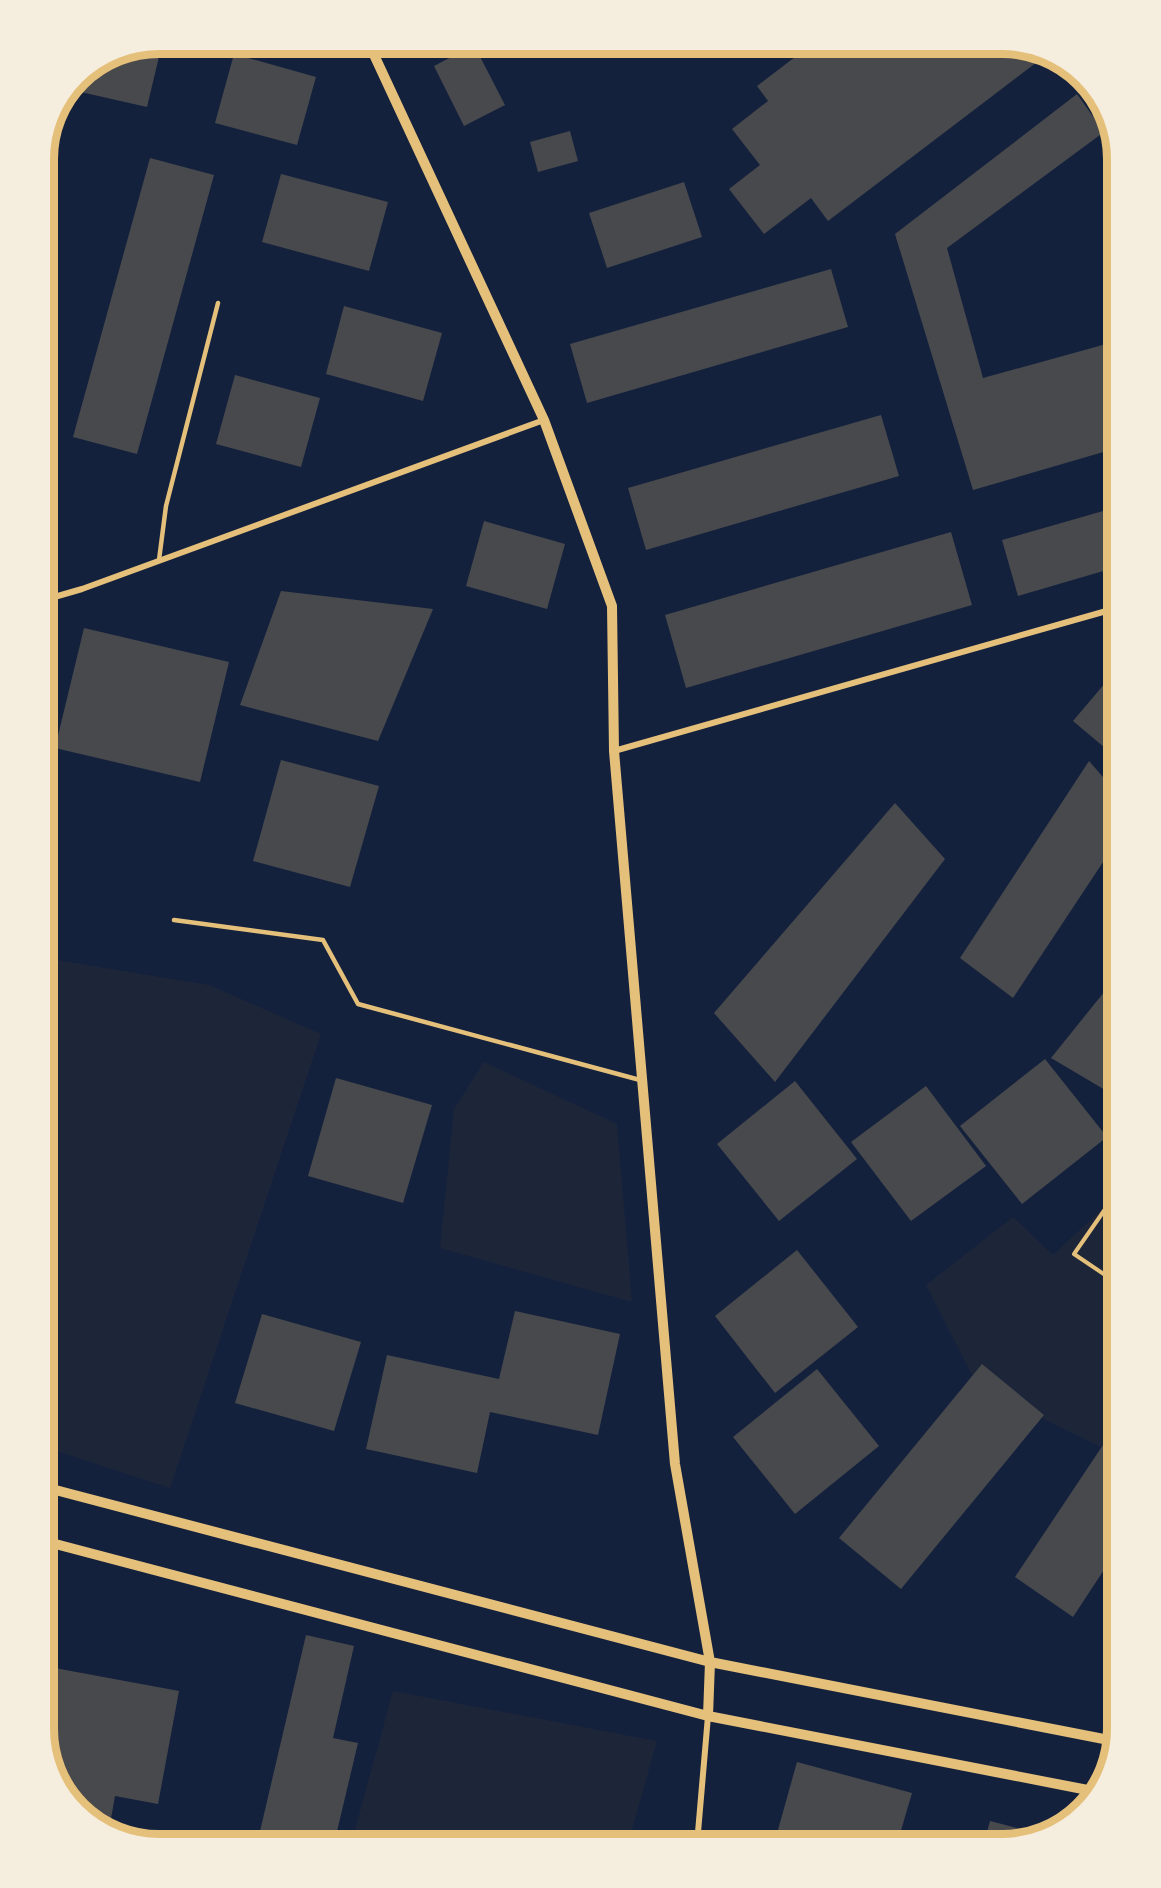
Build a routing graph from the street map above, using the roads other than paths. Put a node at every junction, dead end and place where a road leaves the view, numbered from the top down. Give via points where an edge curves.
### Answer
1 (374, 54) edge
2 (218, 303) dead end
3 (544, 420) junction
4 (159, 560) junction
5 (54, 597) edge
6 (1107, 611) edge
7 (614, 751) junction
8 (174, 920) dead end
9 (643, 1081) junction
10 (54, 1490) edge
11 (54, 1544) edge
12 (710, 1662) junction
13 (708, 1716) junction
14 (1106, 1739) edge
15 (1087, 1790) edge
16 (698, 1834) edge

1 - 3 street
2 - 4 lane via 166,506
3 - 4 street
3 - 7 street via 612,606
4 - 5 street
6 - 7 street
7 - 9 street
8 - 9 lane via 324,940 358,1004
9 - 12 street via 675,1464
10 - 12 street
11 - 13 street
12 - 13 street
12 - 14 street
13 - 15 street
13 - 16 street

